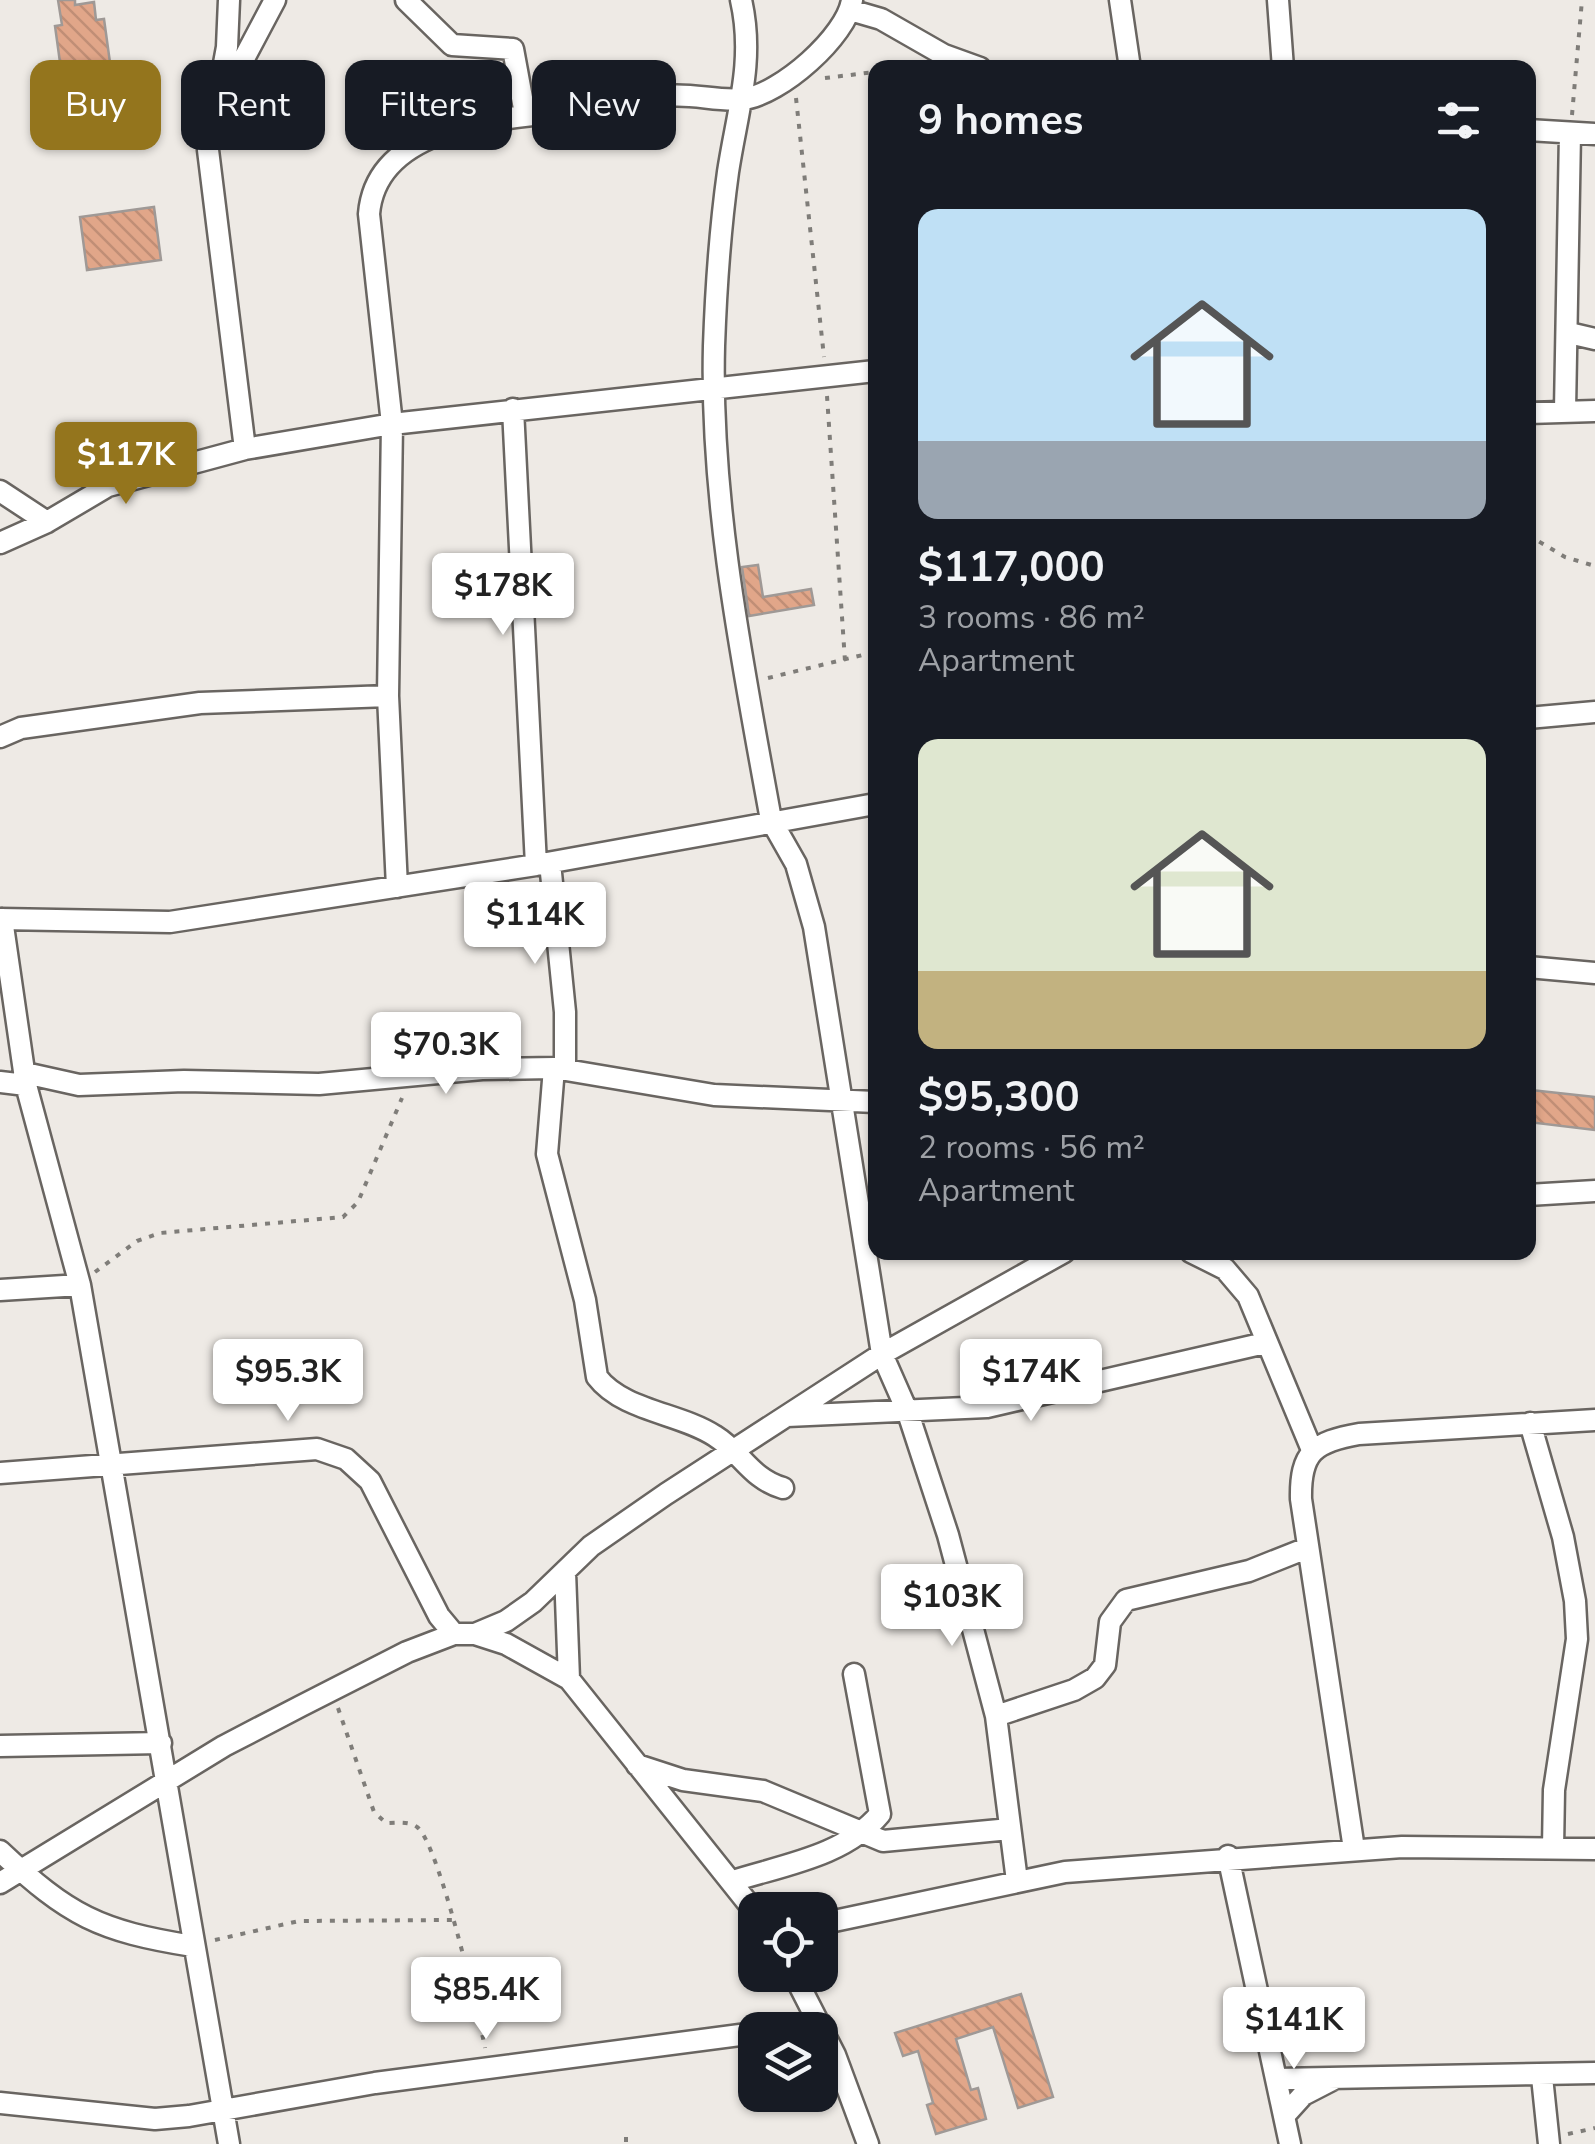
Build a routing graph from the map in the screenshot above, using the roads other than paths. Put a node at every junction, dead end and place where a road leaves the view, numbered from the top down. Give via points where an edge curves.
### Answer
1 (229, 0) edge
2 (275, 0) edge
3 (406, 0) edge
4 (742, 0) edge
5 (1120, 0) edge
6 (1278, 0) edge
7 (851, 5) edge
8 (223, 60) edge
9 (243, 60) edge
10 (958, 60) edge
11 (1129, 60) edge
12 (1283, 60) edge
13 (743, 99) junction
14 (525, 114) junction
15 (1536, 130) edge
16 (1570, 132) junction
17 (1595, 134) edge
18 (208, 150) edge
19 (1569, 333) junction
20 (1595, 340) edge
21 (868, 372) edge
22 (713, 387) junction
23 (514, 409) junction
24 (1565, 410) junction
25 (1595, 410) edge
26 (1536, 412) edge
27 (392, 424) junction
28 (245, 449) junction
29 (0, 491) edge
30 (47, 522) junction
31 (0, 542) edge
32 (388, 696) junction
33 (1595, 712) edge
34 (1536, 717) edge
35 (0, 737) edge
36 (868, 805) edge
37 (772, 820) junction
38 (543, 864) junction
39 (397, 887) junction
40 (1, 919) edge
41 (1536, 968) edge
42 (1595, 973) edge
43 (560, 1068) junction
44 (25, 1079) junction
45 (0, 1082) edge
46 (843, 1101) junction
47 (868, 1102) edge
48 (1595, 1191) edge
49 (1536, 1195) edge
50 (1050, 1260) edge
51 (1206, 1260) edge
52 (80, 1285) junction
53 (0, 1290) edge
54 (1266, 1343) junction
55 (882, 1354) junction
56 (908, 1413) junction
57 (785, 1416) junction
58 (1595, 1420) edge
59 (1530, 1423) junction
60 (1312, 1450) junction
61 (730, 1451) junction
62 (113, 1462) junction
63 (0, 1473) edge
64 (783, 1488) dead end
65 (1306, 1548) junction
66 (566, 1572) junction
67 (464, 1634) junction
68 (854, 1674) dead end
69 (570, 1679) junction
70 (996, 1716) junction
71 (160, 1742) junction
72 (0, 1746) edge
73 (634, 1764) junction
74 (167, 1780) junction
75 (1010, 1828) junction
76 (859, 1834) junction
77 (1553, 1848) junction
78 (1595, 1848) edge
79 (1354, 1849) junction
80 (0, 1851) edge
81 (1228, 1856) junction
82 (21, 1870) junction
83 (733, 1881) junction
84 (1017, 1881) junction
85 (0, 1883) edge
86 (741, 1892) edge
87 (838, 1920) edge
88 (193, 1946) junction
89 (738, 2034) edge
90 (838, 2067) edge
91 (1595, 2073) edge
92 (1340, 2076) junction
93 (1542, 2077) junction
94 (1277, 2079) junction
95 (0, 2102) edge
96 (225, 2108) junction
97 (1284, 2116) junction
98 (228, 2144) edge
99 (868, 2144) edge
100 (1290, 2144) edge
101 (1549, 2144) edge

1 - 8 street
2 - 9 street
3 - 14 street via 452,45 513,49
4 - 13 street via 750,54
5 - 11 street
6 - 12 street
7 - 10 street
7 - 13 street via 834,35 790,82
13 - 14 street via 666,96
13 - 22 street via 725,192
14 - 27 street via 423,142 396,158 370,197
15 - 16 street
16 - 17 street
16 - 19 street
18 - 28 street
19 - 20 street
19 - 24 street
21 - 22 street
22 - 23 street
22 - 37 street via 719,500
23 - 27 street
23 - 38 street
24 - 25 street
24 - 26 street
27 - 28 street
27 - 32 street
28 - 30 street via 108,486
29 - 30 street
30 - 31 street
32 - 35 street via 200,702 21,728
32 - 39 street
33 - 34 street
36 - 37 street
37 - 38 street
37 - 46 street via 807,893
38 - 39 street
38 - 43 street via 565,1012
39 - 40 street via 170,922
40 - 44 street
41 - 42 street
43 - 44 street via 319,1084 79,1085
43 - 46 street via 714,1095
43 - 61 street via 547,1154 585,1300 596,1377 620,1396 718,1437
44 - 45 street
44 - 52 street
46 - 47 street
46 - 55 street
48 - 49 street
50 - 55 street
51 - 54 street via 1248,1296
52 - 53 street
52 - 62 street
54 - 56 street via 1005,1404
54 - 60 street
55 - 56 street
55 - 57 street
56 - 57 street
56 - 70 street
57 - 61 street
58 - 59 street
59 - 60 street via 1359,1434 1328,1439
59 - 77 street via 1575,1600
60 - 65 street via 1300,1473
61 - 64 street via 758,1477
61 - 66 street via 626,1520
62 - 63 street
62 - 67 street via 317,1449 346,1459 370,1480 439,1616
62 - 71 street
65 - 70 street via 1248,1570 1126,1600 1110,1622 1105,1665 1095,1678
65 - 79 street
66 - 67 street via 519,1612
66 - 69 street
67 - 69 street via 506,1644
67 - 74 street via 332,1691
68 - 76 street via 882,1804
69 - 73 street
70 - 75 street
71 - 72 street
71 - 74 street
73 - 76 street via 683,1780 763,1791
73 - 83 street
74 - 82 street
74 - 88 street
75 - 76 street via 896,1843
75 - 84 street
76 - 83 street via 812,1858
77 - 78 street
77 - 79 street
79 - 81 street
80 - 82 street
81 - 84 street
81 - 94 street
82 - 85 street
82 - 88 street via 78,1916 108,1929
83 - 86 street
84 - 87 street
88 - 96 street
89 - 96 street
90 - 99 street
91 - 93 street
92 - 93 street
92 - 94 street
92 - 97 street via 1304,2095
93 - 101 street
94 - 97 street
95 - 96 street via 155,2119
96 - 98 street
97 - 100 street

